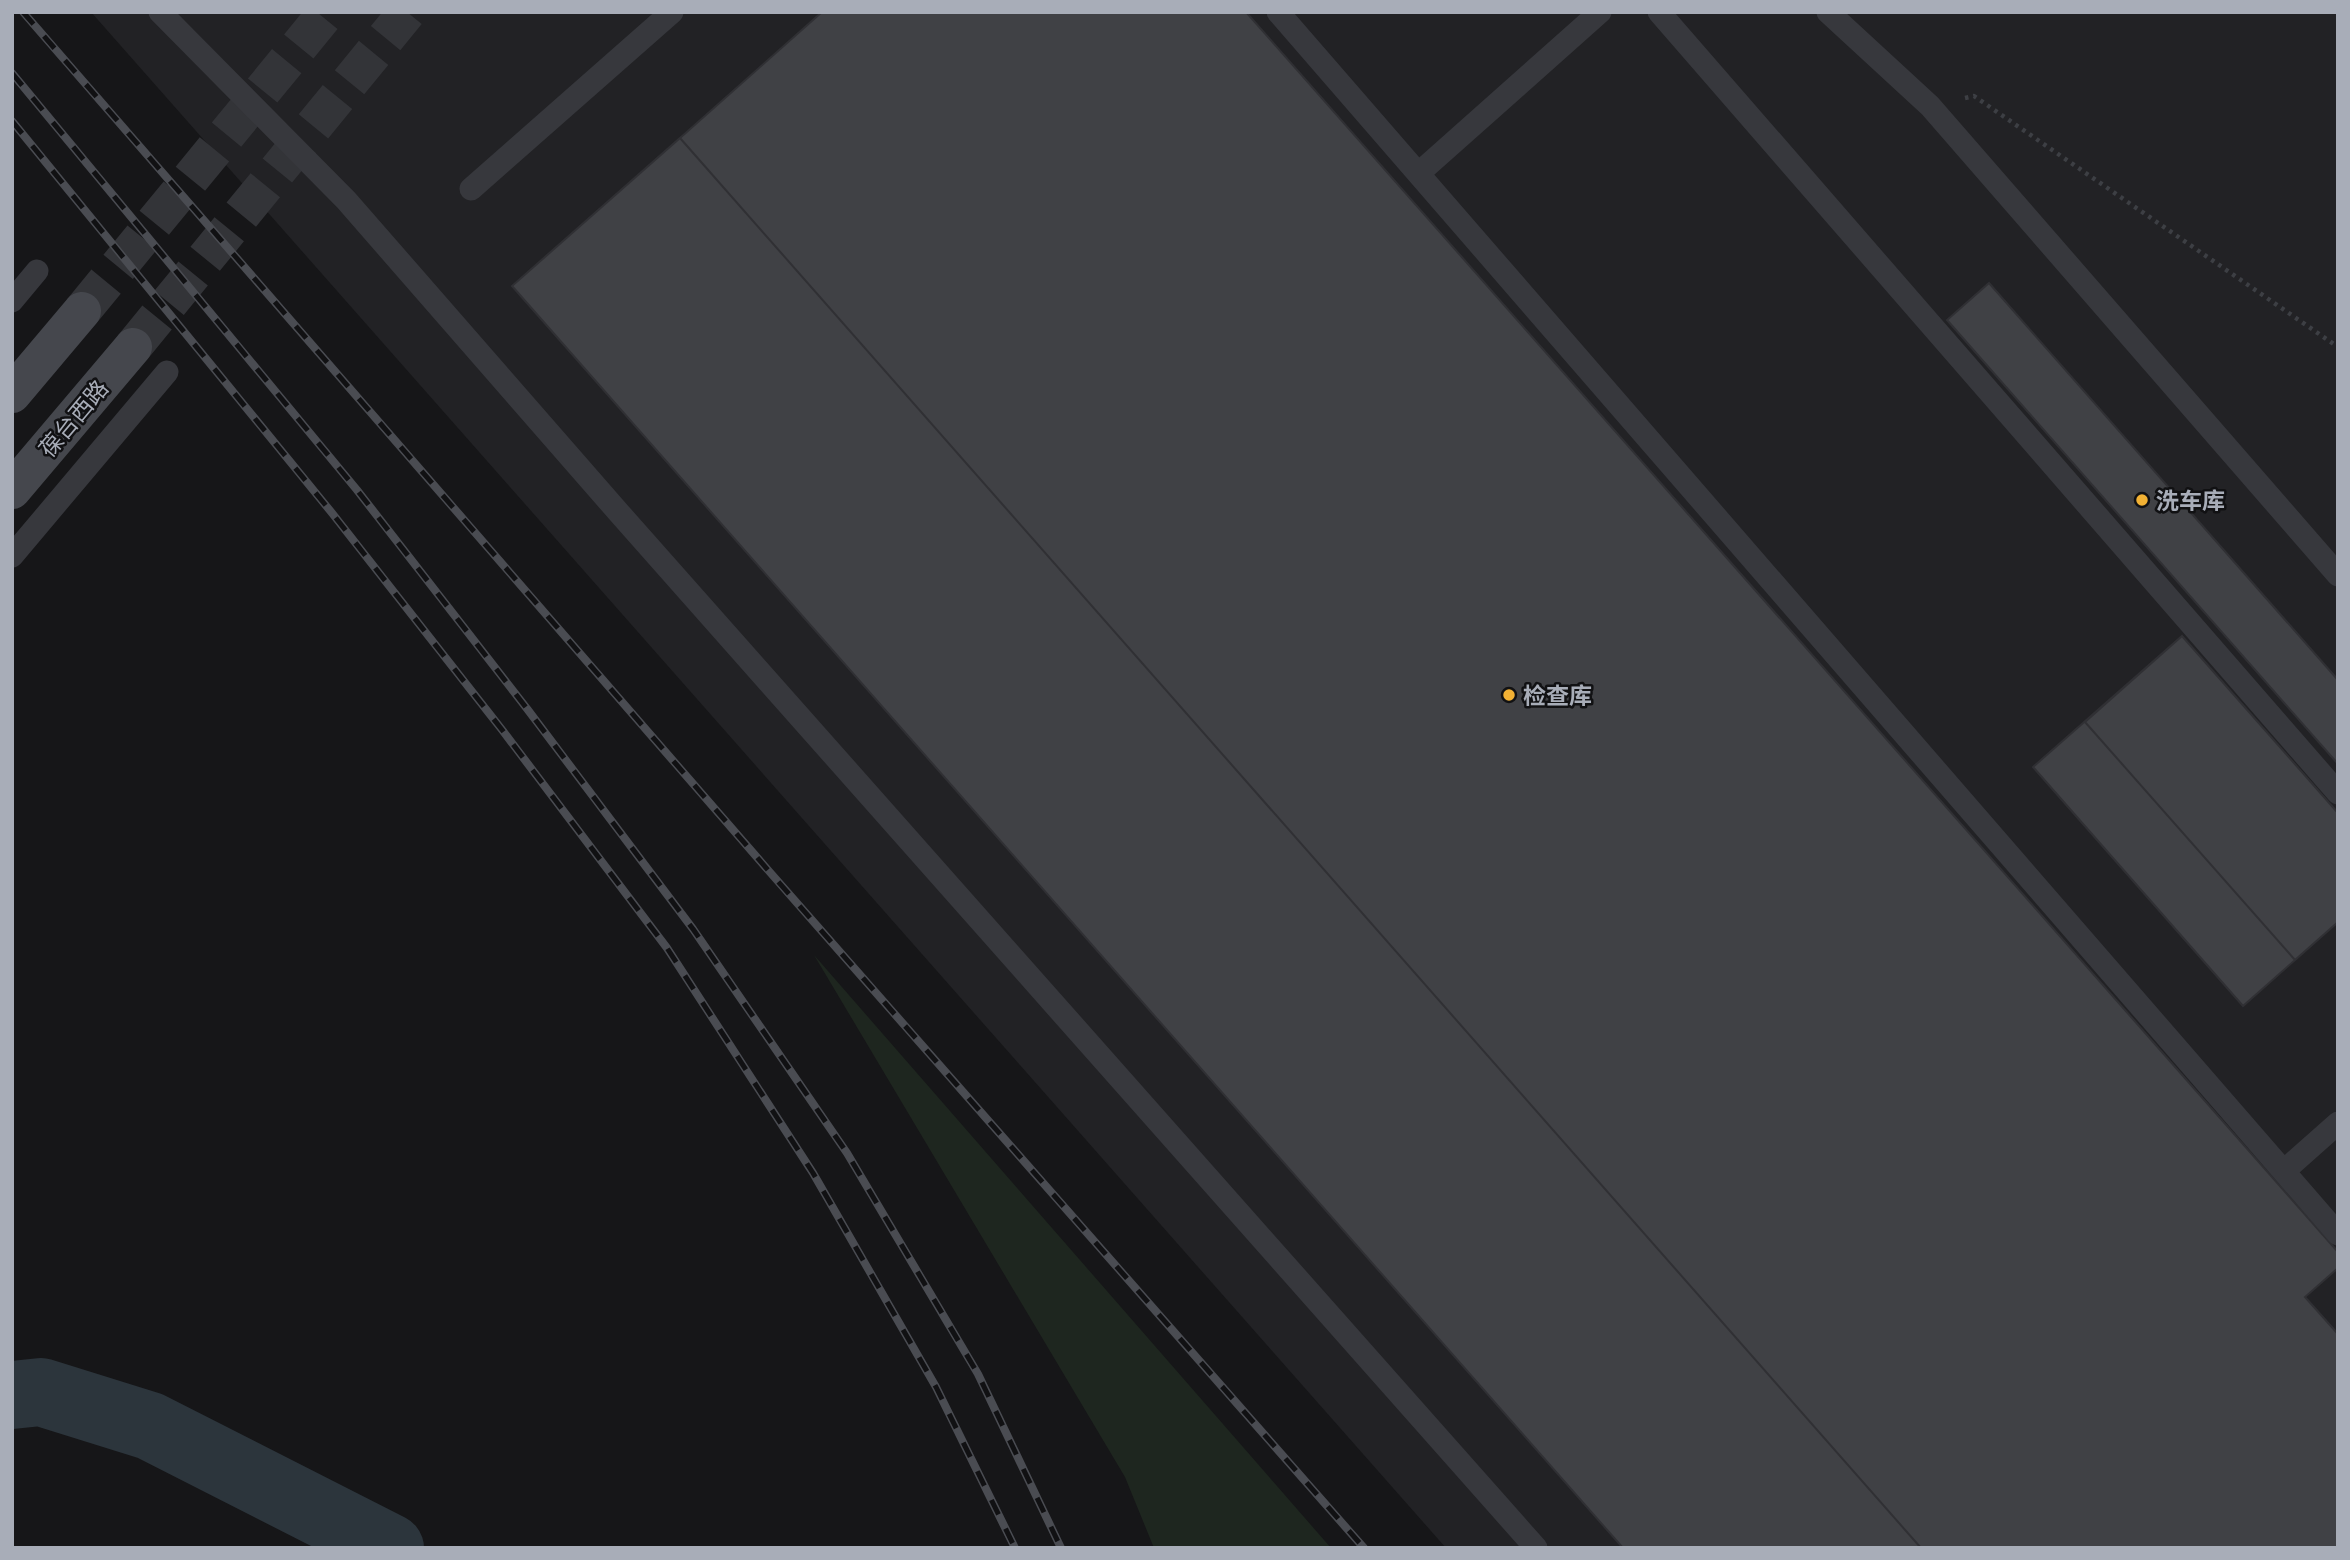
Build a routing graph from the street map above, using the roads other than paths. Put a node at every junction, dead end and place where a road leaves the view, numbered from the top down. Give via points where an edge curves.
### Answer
1 (160, 12) edge
2 (672, 12) edge
3 (1278, 12) edge
4 (1600, 12) edge
5 (1658, 12) edge
6 (1828, 12) edge
7 (1419, 173) junction
8 (471, 189) dead end
9 (37, 271) dead end
10 (12, 300) edge
11 (82, 312) tunnel mouth
12 (133, 346) tunnel mouth
13 (167, 372) dead end
14 (12, 394) edge
15 (12, 490) edge
16 (12, 556) edge
17 (2338, 575) edge
18 (2338, 793) edge
19 (2338, 1123) edge
20 (2284, 1171) junction
21 (2338, 1234) edge
22 (1535, 1548) edge

1 - 22 lane via 346,200
2 - 8 lane
3 - 7 lane
4 - 7 lane
5 - 18 lane
6 - 17 lane via 1930,106
7 - 20 lane
9 - 10 lane
11 - 14 street
12 - 15 street, 葆台西路
13 - 16 lane
19 - 20 lane
20 - 21 lane

